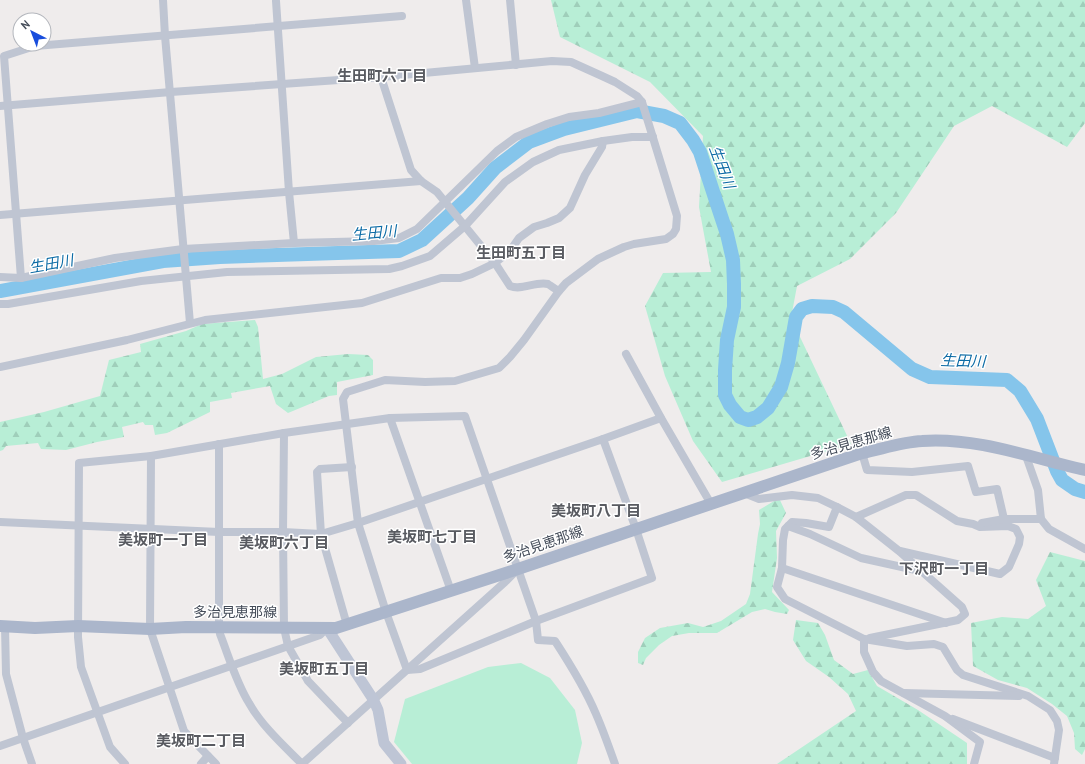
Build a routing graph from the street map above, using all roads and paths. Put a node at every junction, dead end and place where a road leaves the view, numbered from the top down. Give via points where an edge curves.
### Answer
1 (163, 0) edge
2 (466, 0) edge
3 (510, 0) edge
4 (276, 1) edge
5 (402, 16) dead end
6 (278, 27) junction
7 (165, 36) junction
8 (516, 65) junction
9 (475, 68) junction
10 (381, 77) junction
11 (281, 84) junction
12 (171, 92) junction
13 (642, 102) junction
14 (4, 106) edge
15 (653, 137) junction
16 (603, 141) junction
17 (421, 181) junction
18 (289, 192) junction
19 (179, 201) junction
20 (445, 201) junction
21 (17, 214) junction
22 (0, 215) edge
23 (465, 226) junction
24 (294, 243) junction
25 (182, 250) junction
26 (495, 263) junction
27 (186, 277) junction
28 (0, 278) edge
29 (21, 278) junction
30 (559, 291) junction
31 (0, 304) edge
32 (190, 323) junction
33 (626, 354) dead end
34 (0, 367) edge
35 (390, 418) junction
36 (661, 418) junction
37 (347, 424) junction
38 (284, 433) junction
39 (603, 439) junction
40 (219, 444) junction
41 (862, 454) junction
42 (151, 456) junction
43 (1026, 456) junction
44 (352, 467) junction
45 (1085, 470) edge
46 (486, 479) junction
47 (744, 494) junction
48 (420, 502) junction
49 (711, 504) junction
50 (837, 507) junction
51 (856, 517) junction
52 (1004, 519) junction
53 (1041, 519) junction
54 (0, 522) edge
55 (358, 523) junction
56 (973, 524) junction
57 (78, 525) junction
58 (788, 526) junction
59 (150, 528) junction
60 (636, 529) junction
61 (218, 532) junction
62 (282, 532) junction
63 (321, 534) junction
64 (1085, 549) edge
65 (899, 551) junction
66 (782, 568) junction
67 (518, 569) junction
68 (923, 572) junction
69 (451, 591) junction
70 (386, 612) junction
71 (536, 621) junction
72 (946, 623) junction
73 (348, 625) junction
74 (2, 626) edge
75 (78, 626) junction
76 (150, 628) junction
77 (219, 628) junction
78 (284, 628) junction
79 (327, 628) junction
80 (864, 639) junction
81 (288, 646) junction
82 (232, 666) junction
83 (407, 670) junction
84 (3, 674) edge
85 (170, 687) junction
86 (902, 693) junction
87 (1028, 696) junction
88 (373, 699) junction
89 (96, 712) junction
90 (945, 716) junction
91 (348, 723) junction
92 (23, 738) junction
93 (0, 746) edge
94 (208, 756) junction
95 (118, 757) junction
96 (1054, 761) edge
97 (32, 764) edge
98 (112, 764) edge
99 (125, 764) edge
100 (201, 764) edge
101 (216, 764) edge
102 (302, 764) edge
103 (401, 764) edge
104 (615, 764) edge
105 (974, 764) edge

1 - 7 street
2 - 9 street
3 - 8 street
4 - 6 street
5 - 6 street
6 - 7 street
6 - 11 street
7 - 12 street
7 - 14 street via 34,46 13,52 4,56
8 - 9 street
8 - 13 street via 552,61 571,62 615,82
9 - 10 street
10 - 11 street
10 - 17 street via 411,170
11 - 12 street
11 - 18 street
12 - 14 street
12 - 19 street
13 - 15 street
13 - 20 street via 599,113 569,117 516,137 497,151
14 - 21 street
15 - 16 street
15 - 30 street via 677,216 676,230 666,239 634,244 598,259
16 - 23 street via 559,150 533,162 505,182
16 - 26 street via 570,208 559,218 534,227 519,238 510,251
17 - 18 street
17 - 20 street
18 - 19 street
18 - 24 street
19 - 21 street
19 - 25 street
20 - 23 street
20 - 24 street via 417,229 399,238
21 - 22 street
21 - 29 street
23 - 26 street
23 - 27 street via 430,256 389,269 227,272
24 - 25 street
25 - 27 street
25 - 29 street via 115,258
26 - 30 street via 514,288 548,284
26 - 32 street via 460,278 441,278 362,303
27 - 31 street via 141,281
27 - 32 street
28 - 29 street
30 - 37 street via 510,358 498,368 455,381 385,380 360,387 347,392 343,399
32 - 34 street via 126,340
33 - 36 street
35 - 37 street
35 - 46 street via 465,416
35 - 48 street
36 - 39 street
36 - 49 street
37 - 38 street
37 - 44 street
38 - 40 street
38 - 62 street
39 - 46 street
39 - 60 street
40 - 42 street
40 - 61 street
41 - 43 main road, 多治見恵那線 via 896,445 945,440 971,443
41 - 47 main road, 多治見恵那線
41 - 52 street via 867,470 912,472 968,466 976,492 997,489
42 - 57 street via 79,464
42 - 59 street
43 - 45 main road, 多治見恵那線
43 - 53 street via 1038,490
44 - 55 street
44 - 63 street via 320,469 317,472
46 - 48 street
46 - 67 street
47 - 49 main road, 多治見恵那線
47 - 50 street via 759,499 792,495 818,498
48 - 55 street
48 - 69 street
49 - 60 main road, 多治見恵那線
50 - 51 street
50 - 58 street via 829,527 792,522
51 - 56 street via 906,495 916,495 957,521
51 - 65 street
52 - 53 street
52 - 56 street
53 - 64 street via 1050,529
54 - 57 street
55 - 63 street
55 - 70 street
56 - 65 street via 980,527 1008,526 1016,529 1020,537 1018,544 1009,567 1000,574
57 - 59 street
57 - 75 street
58 - 66 street via 783,540
58 - 68 street via 861,558
59 - 61 street
59 - 76 street
60 - 67 main road, 多治見恵那線
60 - 71 street via 652,578
61 - 62 street
61 - 77 street
62 - 63 street
62 - 78 street
63 - 73 street
65 - 68 street
66 - 72 street
66 - 80 street via 777,587 785,599
67 - 69 main road, 多治見恵那線
67 - 71 street
67 - 83 street
68 - 72 street via 962,607 965,614 958,620
69 - 70 main road, 多治見恵那線
70 - 73 main road, 多治見恵那線
70 - 83 street
71 - 83 street via 420,669
71 - 104 street via 538,640 555,641 586,692
72 - 80 street
73 - 79 main road, 多治見恵那線
74 - 75 main road, 多治見恵那線
74 - 84 street
75 - 76 main road, 多治見恵那線
75 - 89 street via 81,667
76 - 77 main road, 多治見恵那線
76 - 85 street
77 - 78 main road, 多治見恵那線
77 - 82 street
78 - 79 main road, 多治見恵那線
78 - 81 street
79 - 81 street via 320,635
79 - 88 street
80 - 86 street via 864,652 881,682
80 - 87 street via 907,646 934,644 943,647 957,670 964,675
81 - 82 street
81 - 91 street via 308,681
82 - 85 street
82 - 102 street via 250,705 271,732
83 - 88 street
84 - 92 street
85 - 89 street
85 - 94 street via 184,731
86 - 87 street
86 - 90 street
87 - 96 street via 1050,710 1057,721 1059,730
88 - 91 street
88 - 103 street via 378,710 384,743
89 - 92 street
89 - 95 street via 110,747
90 - 96 street
90 - 105 street via 980,742
91 - 102 street
92 - 93 street
92 - 97 street
94 - 100 street
94 - 101 street
95 - 98 street
95 - 99 street

